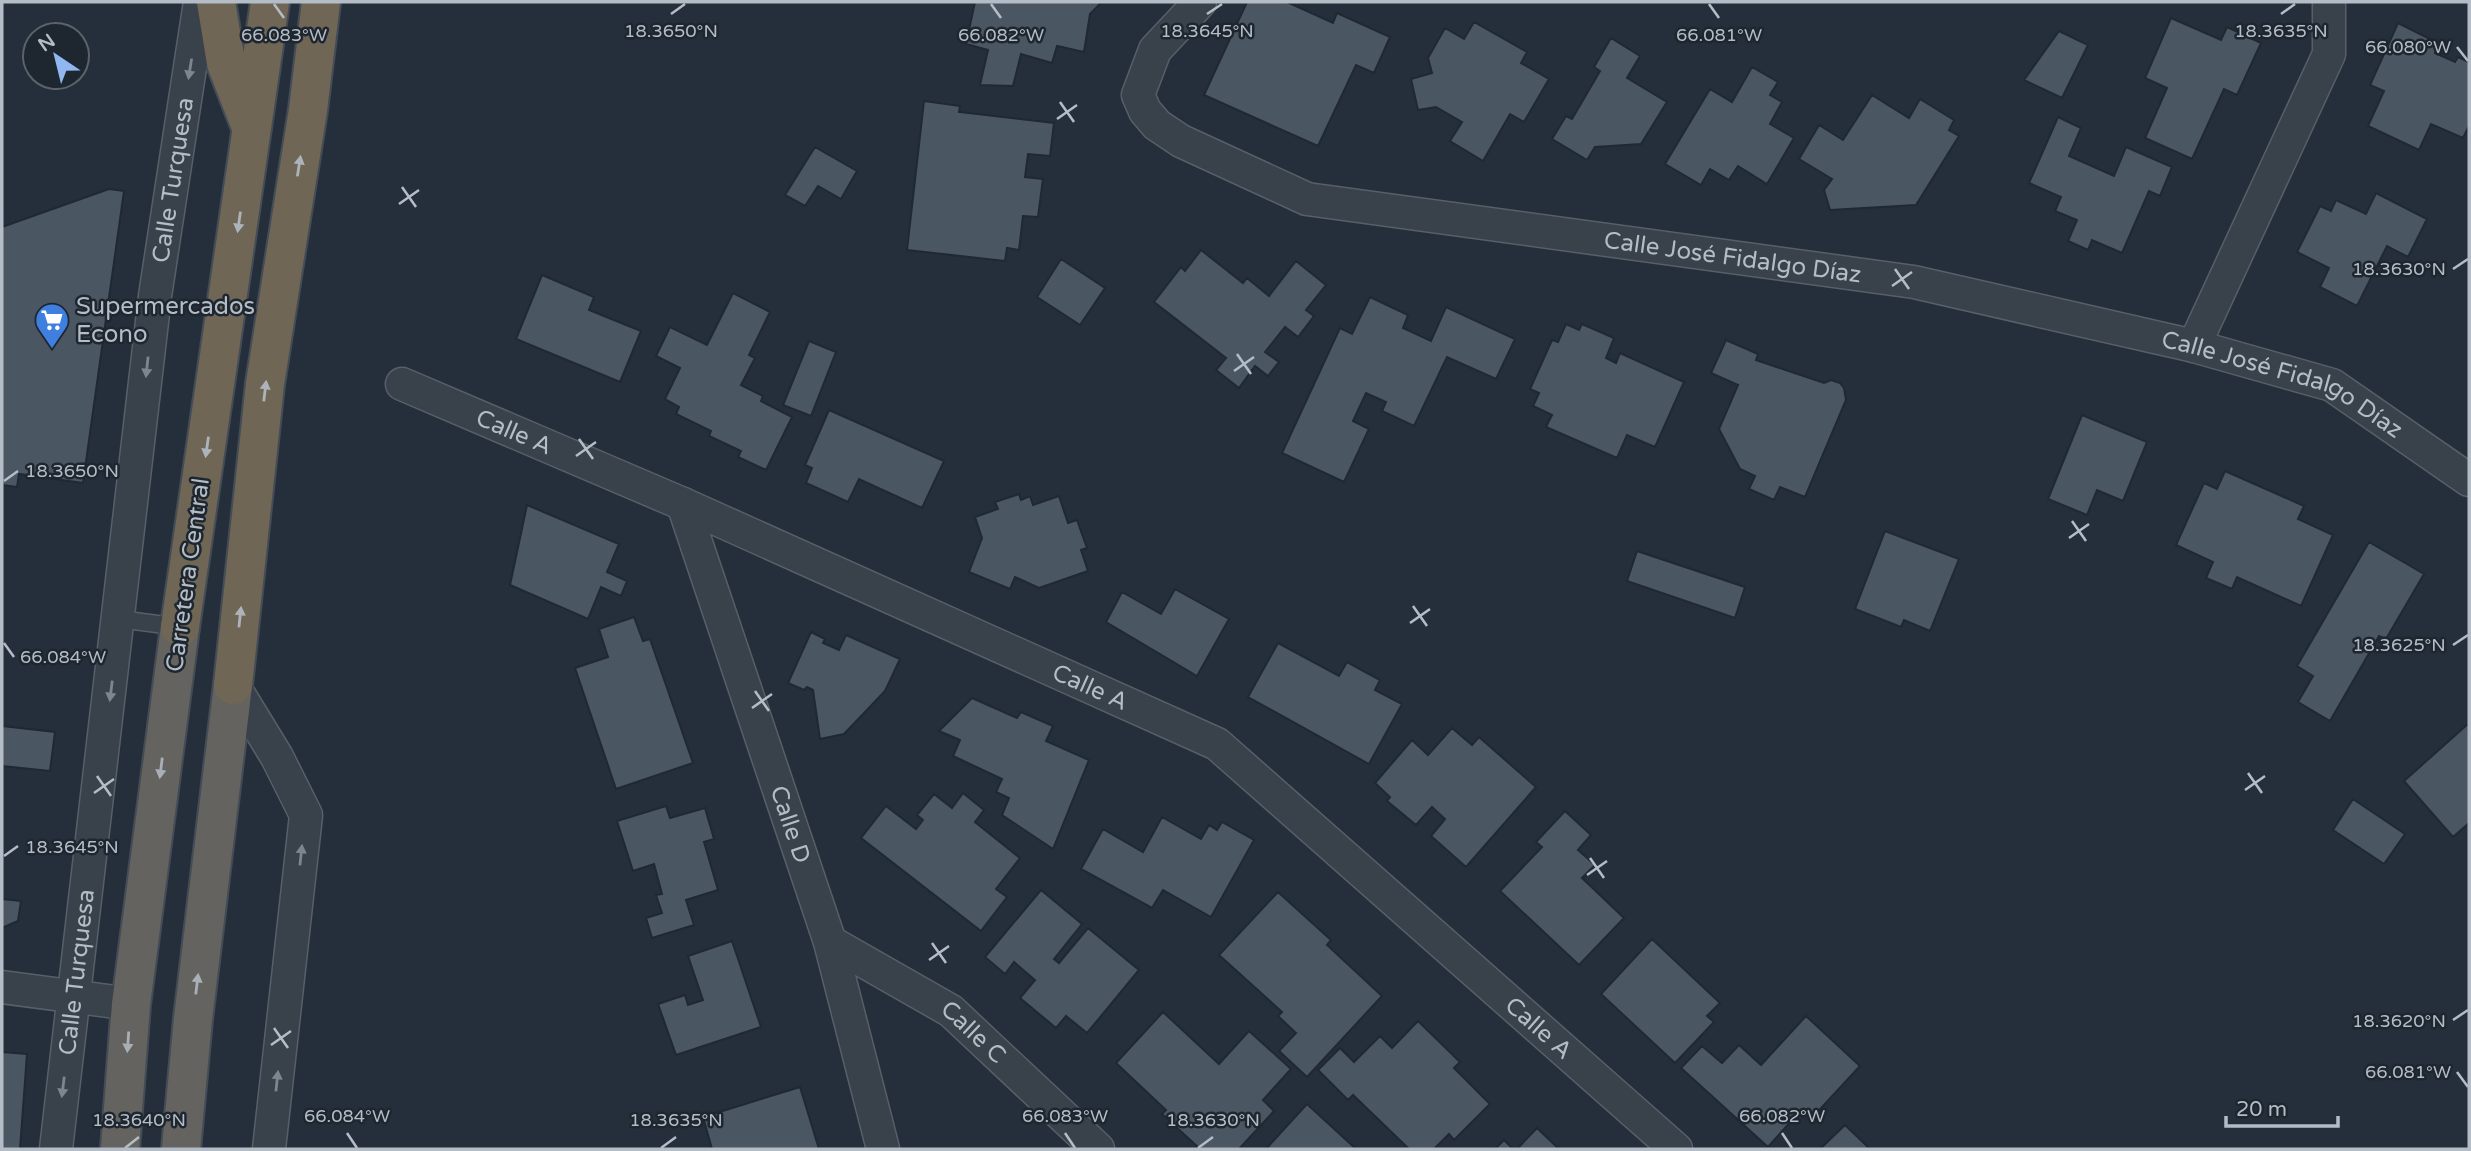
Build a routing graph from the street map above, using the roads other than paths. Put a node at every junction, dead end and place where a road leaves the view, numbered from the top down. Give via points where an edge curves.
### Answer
1 (200, 2) edge
2 (216, 2) edge
3 (270, 2) edge
4 (1200, 2) edge
5 (2329, 2) edge
6 (322, 6) edge
7 (252, 130) junction
8 (2194, 346) junction
9 (402, 384) dead end
10 (2469, 480) edge
11 (683, 504) junction
12 (119, 619) junction
13 (180, 627) junction
14 (233, 685) junction
15 (830, 942) junction
16 (2, 987) edge
17 (74, 996) junction
18 (131, 1004) junction
19 (56, 1149) edge
20 (120, 1149) edge
21 (181, 1149) edge
22 (270, 1149) edge
23 (883, 1149) edge
24 (1098, 1149) edge
25 (1676, 1149) edge

1 -> 12 street, Calle Turquesa via 155,296
2 - 7 highway via 226,62
3 - 7 highway, Carretera Central
4 - 8 street, Calle José Fidalgo Díaz via 1155,50 1138,95 1145,111 1181,141 1307,199 1914,282
5 - 8 street via 2329,54
14 -> 6 highway via 265,384
7 -> 13 highway, Carretera Central
8 - 10 street, Calle José Fidalgo Díaz via 2332,385
9 - 11 street, Calle A
11 - 15 street, Calle D
11 - 25 street, Calle A via 1217,744
12 - 13 lane
12 -> 17 street, Calle Turquesa
13 -> 18 highway, Carretera Central
21 -> 14 highway
22 -> 14 street via 306,815
15 - 23 street, Calle D
15 - 24 street, Calle C via 951,1011
16 - 17 street
17 - 18 street
17 -> 19 street, Calle Turquesa
18 -> 20 highway, Carretera Central

